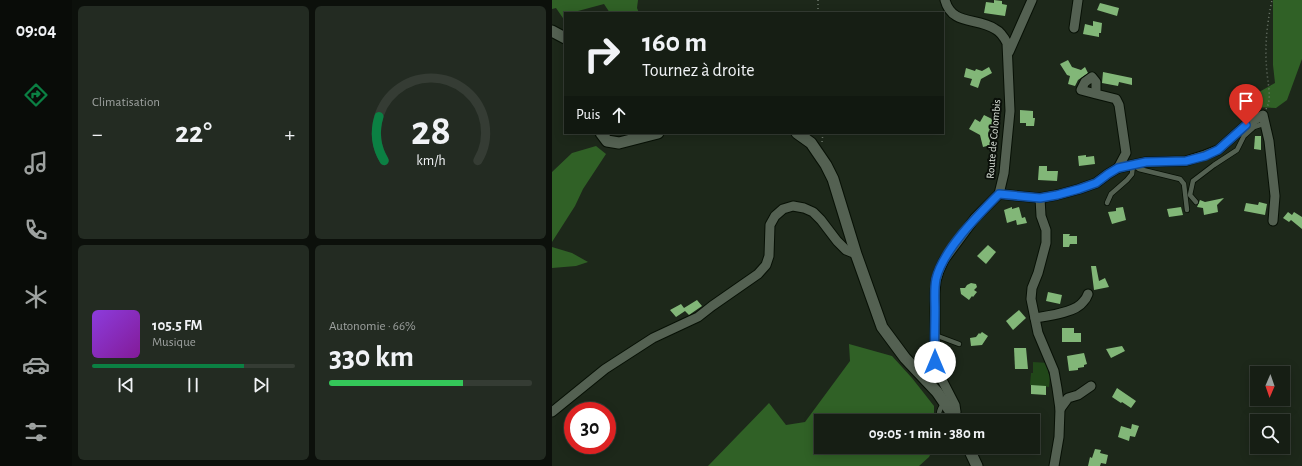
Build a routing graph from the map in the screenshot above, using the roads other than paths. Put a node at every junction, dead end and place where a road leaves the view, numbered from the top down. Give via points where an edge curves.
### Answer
1 (945, 0) edge
2 (1032, 0) edge
3 (1078, 0) edge
4 (1074, 28) dead end
5 (552, 30) edge
6 (564, 37) edge
7 (1008, 53) junction
8 (1096, 94) dead end
9 (1264, 119) junction
10 (602, 134) edge
11 (654, 134) edge
12 (798, 134) edge
13 (1133, 164) junction
14 (1118, 168) junction
15 (999, 194) junction
16 (1040, 198) junction
17 (1196, 202) dead end
18 (1107, 203) dead end
19 (1187, 210) dead end
20 (1272, 221) dead end
21 (856, 254) junction
22 (1088, 294) dead end
23 (1035, 318) junction
24 (935, 335) junction
25 (959, 344) dead end
26 (1091, 386) dead end
27 (944, 402) junction
28 (1060, 409) junction
29 (552, 412) edge
30 (939, 414) edge
31 (952, 414) edge
32 (956, 414) edge
33 (971, 454) edge
34 (1057, 465) edge
35 (977, 466) edge

1 - 7 street via 952,14 958,18 993,28 1002,34 1007,43
2 - 7 street
3 - 4 street
5 - 6 street
7 - 15 street, Route de Colombis via 1010,111 1004,172
8 - 14 street via 1116,100 1119,105 1126,153
9 - 13 street via 1246,125 1218,150 1205,156 1186,161
9 - 17 lane via 1244,136 1237,150 1193,181 1190,194
9 - 20 street via 1275,196
10 - 11 street via 607,141 619,143
12 - 21 street via 811,143 826,165 838,194
13 - 14 street
13 - 18 lane via 1132,174 1111,194
13 - 19 lane via 1139,169 1180,179 1184,184
14 - 16 street via 1096,183
15 - 16 street
15 - 24 street, Route de Colombis via 975,218 944,260 939,271 936,281
16 - 23 street via 1041,216 1046,230 1044,251 1032,288 1031,299
21 - 27 street via 882,327 905,358
21 - 29 street via 846,250 813,212 793,206 783,209 770,225 769,256 766,265 758,274 698,317 653,338 605,369
22 - 23 street via 1082,304 1066,312
23 - 28 street via 1038,333 1054,371
24 - 25 lane
24 - 32 street, Route de Colombis via 935,362 955,405
26 - 28 street via 1068,398
27 - 30 lane
27 - 31 street
28 - 34 street
33 - 35 street

